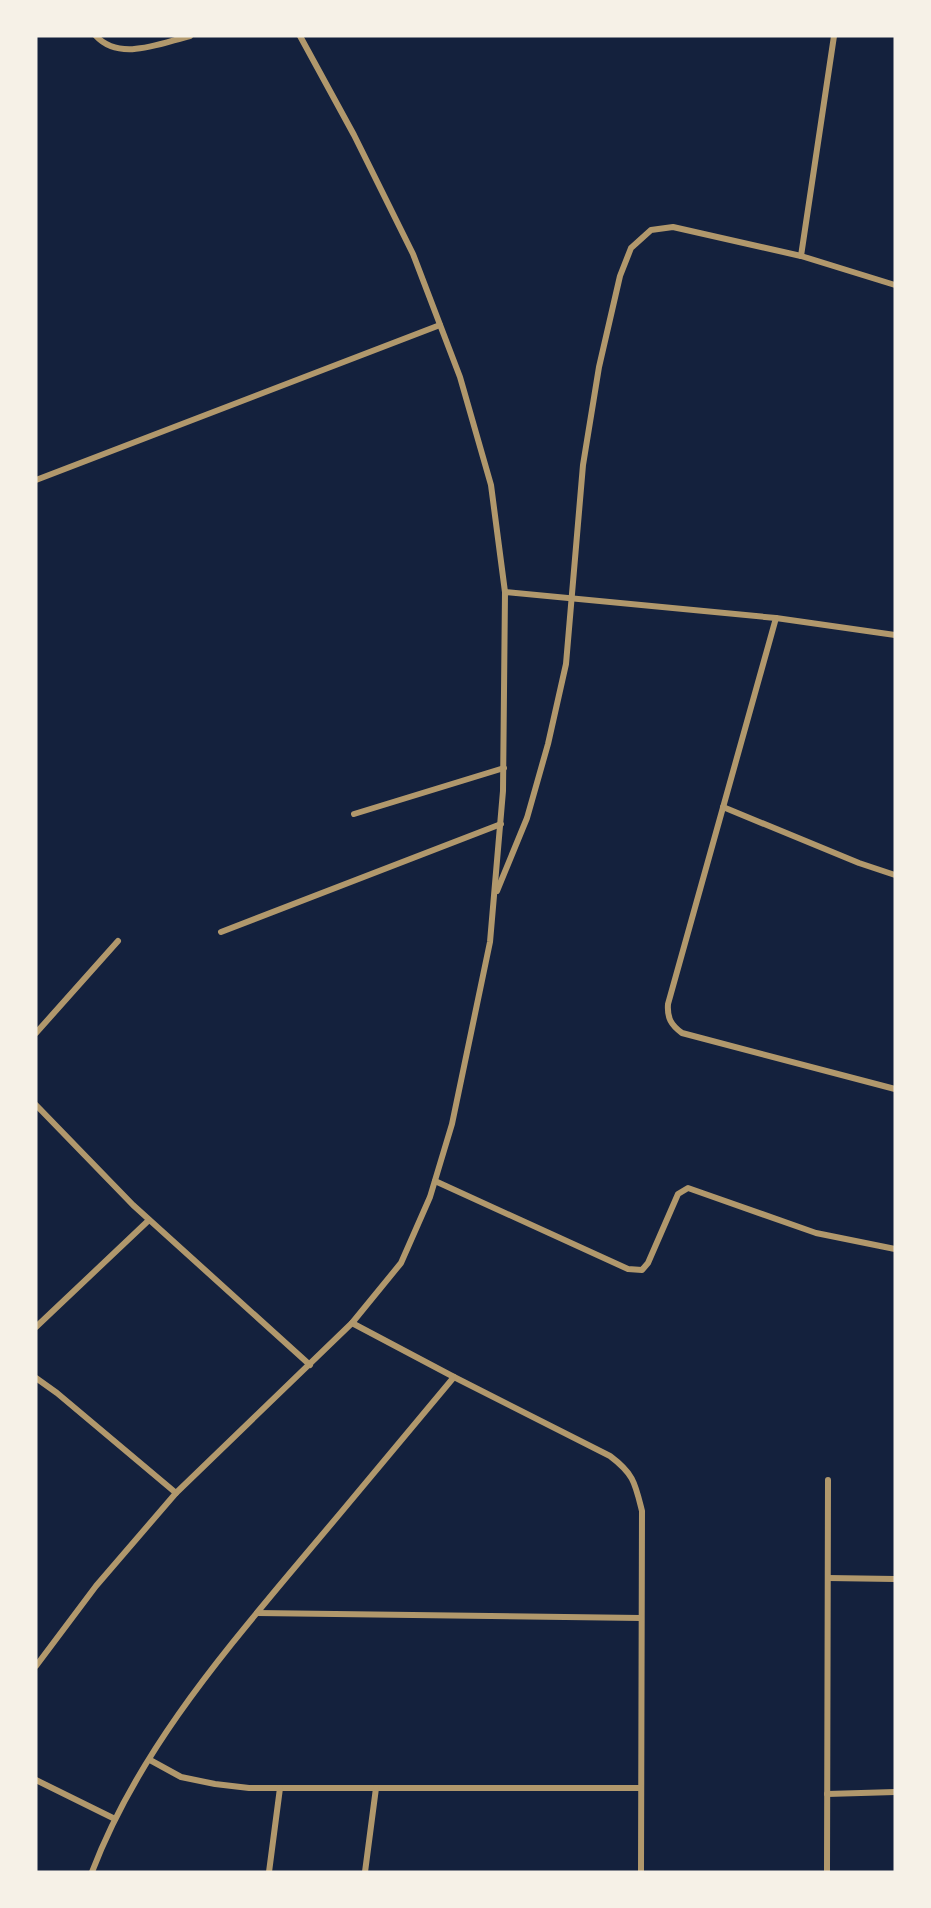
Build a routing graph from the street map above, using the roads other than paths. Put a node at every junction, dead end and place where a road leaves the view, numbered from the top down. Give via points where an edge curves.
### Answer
1 (96, 36) edge
2 (190, 36) edge
3 (300, 36) edge
4 (834, 36) edge
5 (801, 256) junction
6 (895, 285) edge
7 (440, 325) junction
8 (36, 480) edge
9 (505, 592) junction
10 (571, 599) junction
11 (776, 618) junction
12 (895, 635) edge
13 (504, 768) junction
14 (723, 807) junction
15 (354, 814) dead end
16 (501, 824) junction
17 (895, 876) edge
18 (494, 897) junction
19 (221, 932) dead end
20 (118, 941) dead end
21 (36, 1033) edge
22 (895, 1089) edge
23 (36, 1105) edge
24 (435, 1181) junction
25 (149, 1220) junction
26 (895, 1250) edge
27 (352, 1323) junction
28 (36, 1327) edge
29 (310, 1365) junction
30 (454, 1377) junction
31 (36, 1378) edge
32 (828, 1480) dead end
33 (176, 1493) junction
34 (828, 1578) junction
35 (895, 1579) edge
36 (257, 1613) junction
37 (642, 1617) junction
38 (36, 1666) edge
39 (150, 1760) junction
40 (36, 1780) edge
41 (280, 1788) junction
42 (376, 1788) junction
43 (641, 1788) junction
44 (895, 1792) edge
45 (827, 1794) junction
46 (115, 1820) junction
47 (92, 1872) edge
48 (269, 1872) edge
49 (366, 1872) edge
50 (641, 1872) edge
51 (827, 1872) edge

1 - 2 street via 104,45 133,50
3 - 7 street via 413,254
4 - 5 street
5 - 6 street
5 - 10 street via 673,227 651,230 632,248 620,276 596,389 583,465
7 - 8 street
7 - 9 street via 460,377 491,485
9 - 10 street
9 - 13 street
10 - 11 street
10 - 18 street via 566,664 548,744 527,818
11 - 12 street
11 - 14 street
13 - 15 street
13 - 16 street
14 - 17 street
14 - 22 street via 668,1004 667,1016 673,1026 682,1033
16 - 18 street
16 - 19 street
18 - 24 street via 490,942 452,1124
20 - 21 street
23 - 25 street
24 - 26 street via 628,1269 642,1269 648,1263 678,1194 688,1188 816,1233
24 - 27 street via 401,1263
25 - 28 street
25 - 29 street
27 - 29 street
27 - 30 street
29 - 33 street
30 - 36 street
30 - 37 street via 610,1456 626,1468 642,1511
31 - 33 street
32 - 34 street
33 - 38 street via 96,1586
34 - 35 street
34 - 45 street
36 - 37 street
36 - 39 street via 181,1709
37 - 43 street
39 - 41 street via 181,1777 249,1788
39 - 46 street
40 - 46 street
41 - 42 street
41 - 48 street
42 - 43 street
42 - 49 street
43 - 50 street
44 - 45 street
45 - 51 street
46 - 47 street

